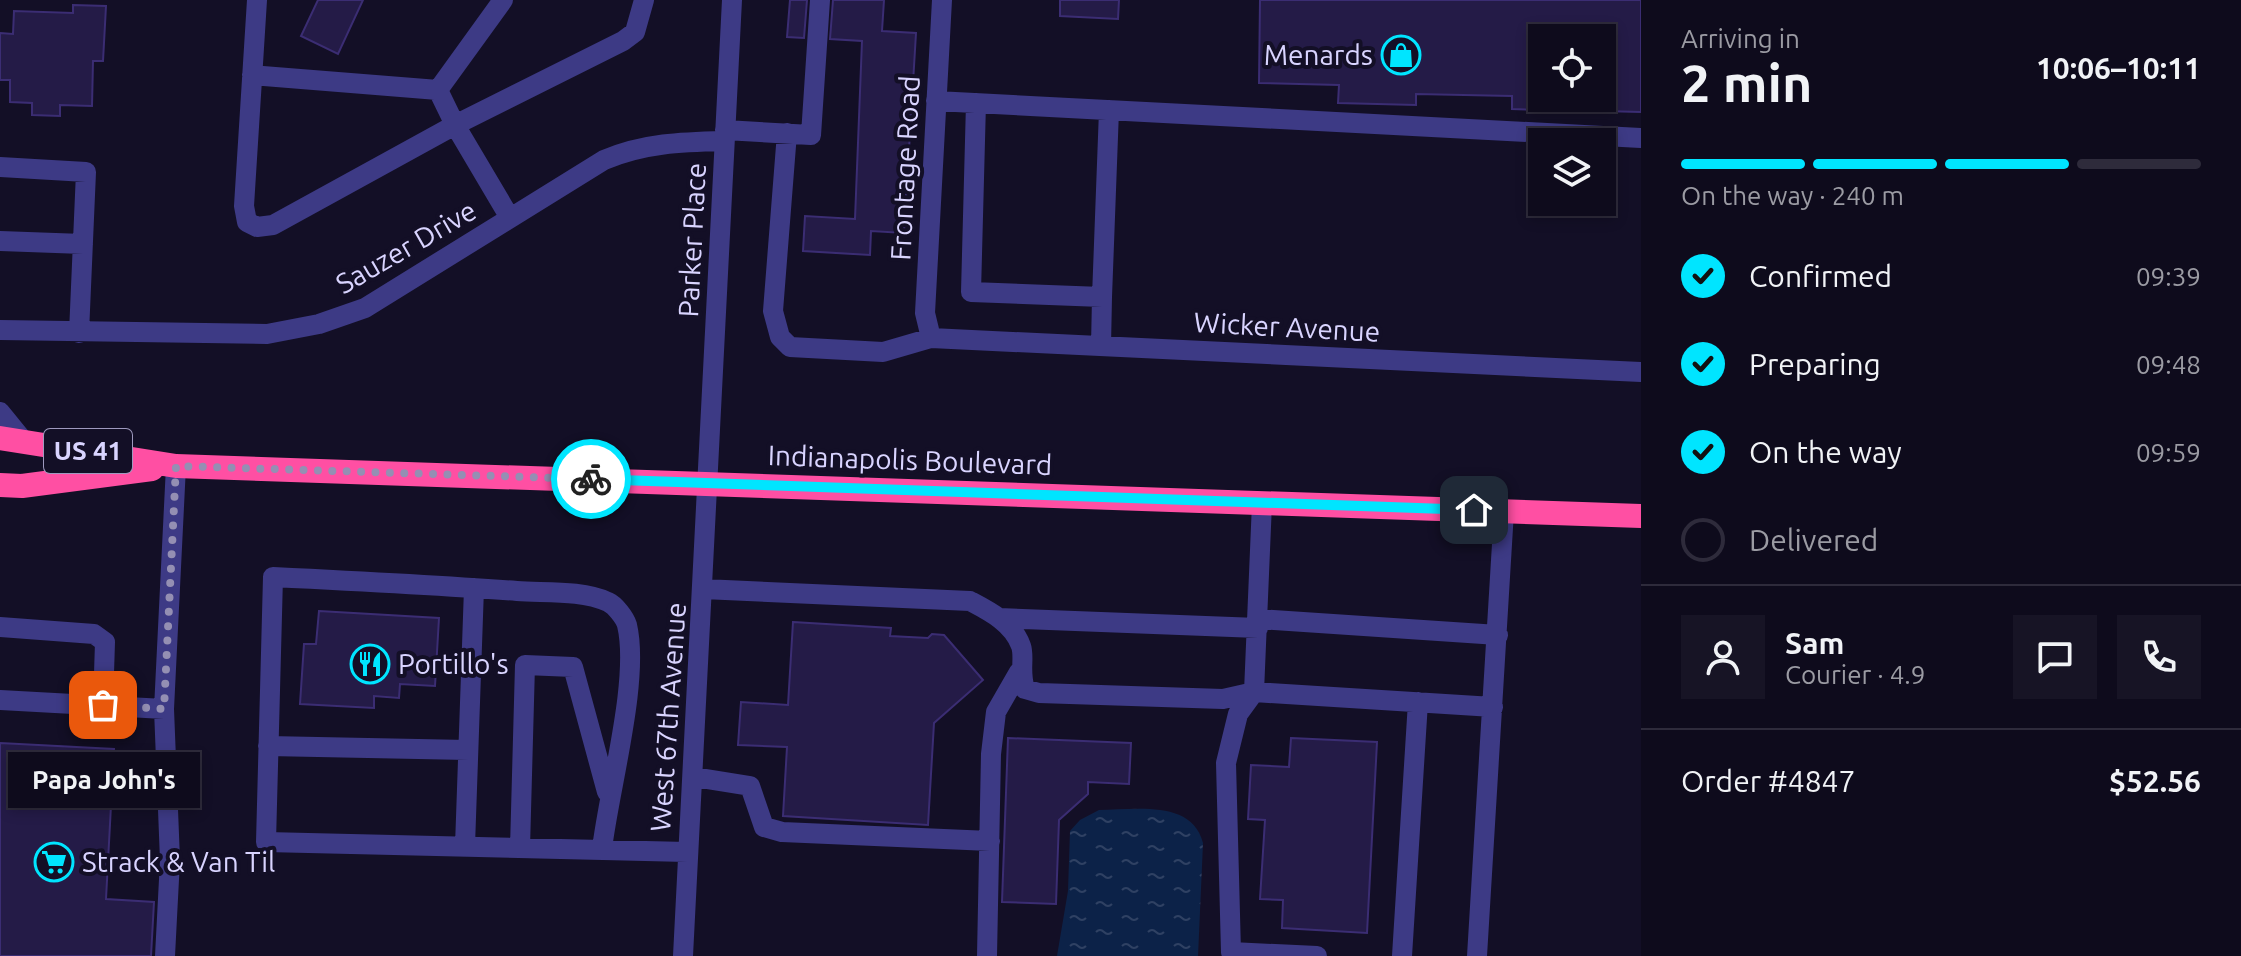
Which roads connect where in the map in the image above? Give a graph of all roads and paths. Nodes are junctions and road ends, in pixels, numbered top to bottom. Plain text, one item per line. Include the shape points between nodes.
1 (257, 0) edge
2 (503, 0) edge
3 (644, 0) edge
4 (732, 0) edge
5 (820, 0) edge
6 (942, 0) edge
7 (252, 75) junction
8 (438, 90) junction
9 (936, 101) junction
10 (976, 103) junction
11 (1109, 110) junction
12 (455, 125) junction
13 (787, 133) junction
14 (725, 136) junction
15 (1641, 138) edge
16 (0, 167) edge
17 (0, 176) edge
18 (510, 218) junction
19 (0, 241) edge
20 (83, 244) junction
21 (1102, 297) junction
22 (0, 330) edge
23 (79, 333) junction
24 (931, 338) junction
25 (1101, 346) junction
26 (1641, 372) edge
27 (0, 412) edge
28 (11, 438) edge
29 (176, 466) junction
30 (709, 482) junction
31 (0, 485) edge
32 (1262, 503) junction
33 (1504, 511) junction
34 (1641, 516) edge
35 (474, 588) junction
36 (703, 589) junction
37 (999, 618) junction
38 (1258, 624) junction
39 (0, 627) edge
40 (1498, 635) junction
41 (1019, 672) junction
42 (1254, 692) junction
43 (0, 700) edge
44 (1418, 702) junction
45 (103, 705) junction
46 (1493, 707) junction
47 (164, 709) junction
48 (268, 746) junction
49 (468, 750) junction
50 (694, 777) junction
51 (608, 796) junction
52 (990, 841) junction
53 (465, 846) junction
54 (520, 848) junction
55 (602, 849) junction
56 (687, 852) junction
57 (165, 956) edge
58 (683, 956) edge
59 (987, 956) edge
60 (1317, 956) edge
61 (1402, 956) edge
62 (1477, 956) edge

1 - 7 street
2 - 8 street
3 - 12 street via 635,32 623,41
4 - 14 street, Parker Place
5 - 13 street, Sauzer Drive via 811,135
6 - 9 street, Frontage Road
7 - 8 street
7 - 12 street via 244,206 247,222 257,227 273,225
8 - 12 street
9 - 10 street
9 - 24 street, Frontage Road via 925,313
10 - 11 street
10 - 21 street via 971,292
11 - 15 street
11 - 21 street
12 - 18 street
13 - 14 street, Sauzer Drive
13 - 24 street, Wicker Avenue via 773,311 780,337 790,347 810,351 883,352
14 - 18 street, Sauzer Drive via 630,149 576,175
14 - 30 street, Parker Place
16 - 17 street
16 - 20 street via 86,172
18 - 23 street, Sauzer Drive via 365,308 319,324 267,334
19 - 20 street
20 - 23 street
21 - 25 street
22 - 23 street, Sauzer Drive
24 - 25 street, Wicker Avenue
25 - 26 street, Wicker Avenue
27 - 28 street
28 - 29 highway, Indianapolis Boulevard / US 41
29 - 30 highway, Indianapolis Boulevard / US 41
29 - 31 highway, Indianapolis Boulevard / US 41
29 - 47 street
30 - 32 highway, Indianapolis Boulevard / US 41
30 - 36 street, West 67th Avenue
32 - 33 highway, Indianapolis Boulevard
32 - 38 street
33 - 34 highway, Indianapolis Boulevard
33 - 40 street
35 - 48 street via 273,577
35 - 49 street
35 - 51 street via 582,596 611,603 627,622 625,712
36 - 37 street via 970,601
36 - 50 street, West 67th Avenue
37 - 38 street
37 - 41 street via 1022,648
38 - 40 street
38 - 42 street
39 - 45 street via 94,634 105,642
40 - 46 street
41 - 42 street via 1025,689 1039,693 1223,699
41 - 52 street via 996,712
42 - 44 street
42 - 60 street via 1238,714 1226,763 1231,952
43 - 45 street
44 - 46 street
44 - 61 street
45 - 47 street
46 - 62 street
47 - 57 street via 170,860
48 - 49 street
48 - 53 street via 266,842
49 - 53 street
50 - 52 street via 750,786 764,827 782,832
50 - 56 street, West 67th Avenue
51 - 54 street via 573,667 525,665
51 - 55 street
52 - 59 street
53 - 54 street
54 - 55 street
55 - 56 street
56 - 58 street, West 67th Avenue

